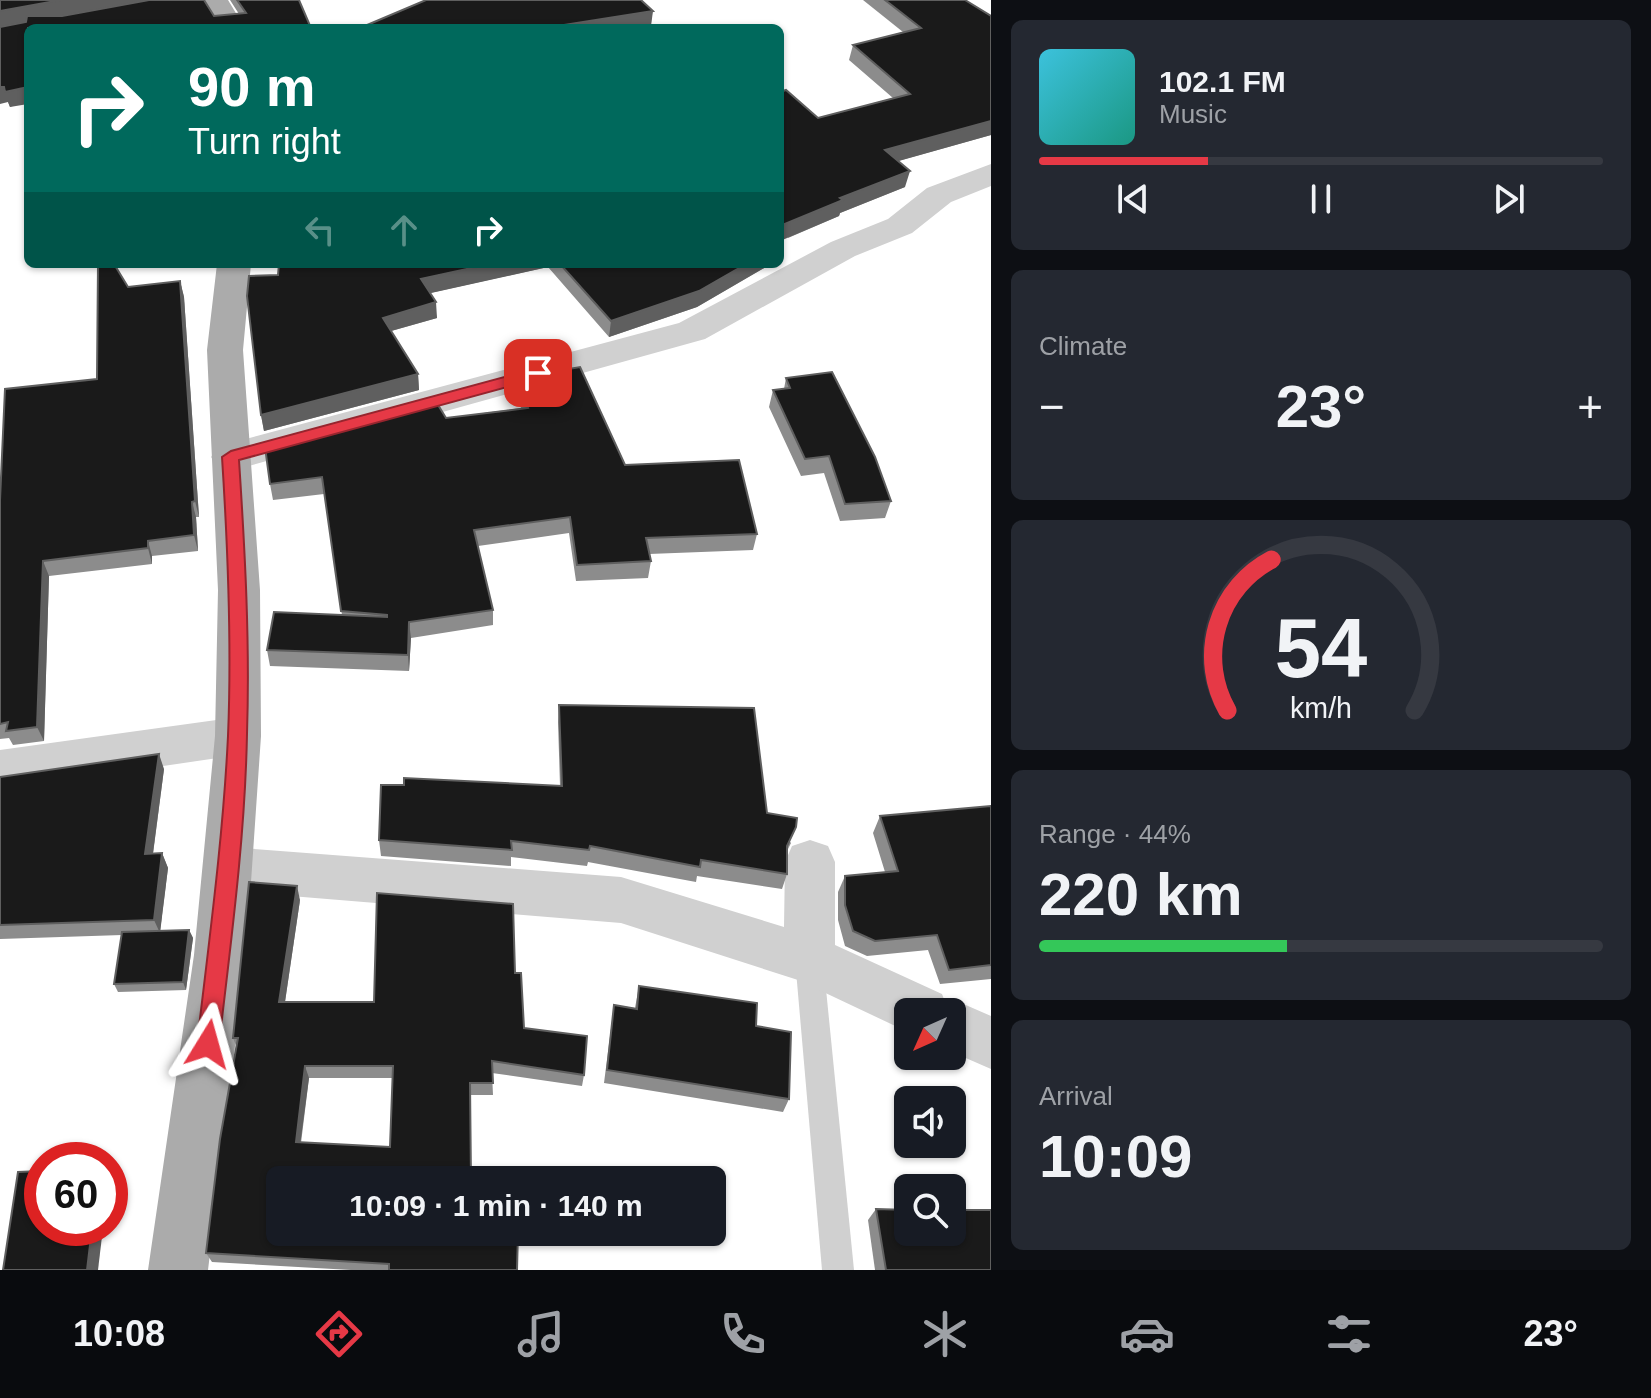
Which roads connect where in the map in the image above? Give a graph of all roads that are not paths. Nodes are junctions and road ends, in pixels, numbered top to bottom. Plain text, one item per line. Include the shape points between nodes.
1 (214, 0) edge
2 (229, 24) edge
3 (991, 174) edge
4 (234, 268) edge
5 (231, 457) junction
6 (238, 736) junction
7 (0, 770) edge
8 (810, 862) dead end
9 (229, 869) junction
10 (809, 959) junction
11 (894, 999) edge
12 (966, 1031) edge
13 (991, 1043) edge
14 (178, 1270) edge
15 (838, 1270) edge

1 - 2 main road
3 - 5 street via 939,195 900,226 843,249 692,331
4 - 5 main road via 225,350
5 - 6 main road via 239,590
6 - 7 street
6 - 9 main road
8 - 10 street
9 - 10 street via 621,900
9 - 14 main road
10 - 11 street
10 - 15 lane
12 - 13 street

